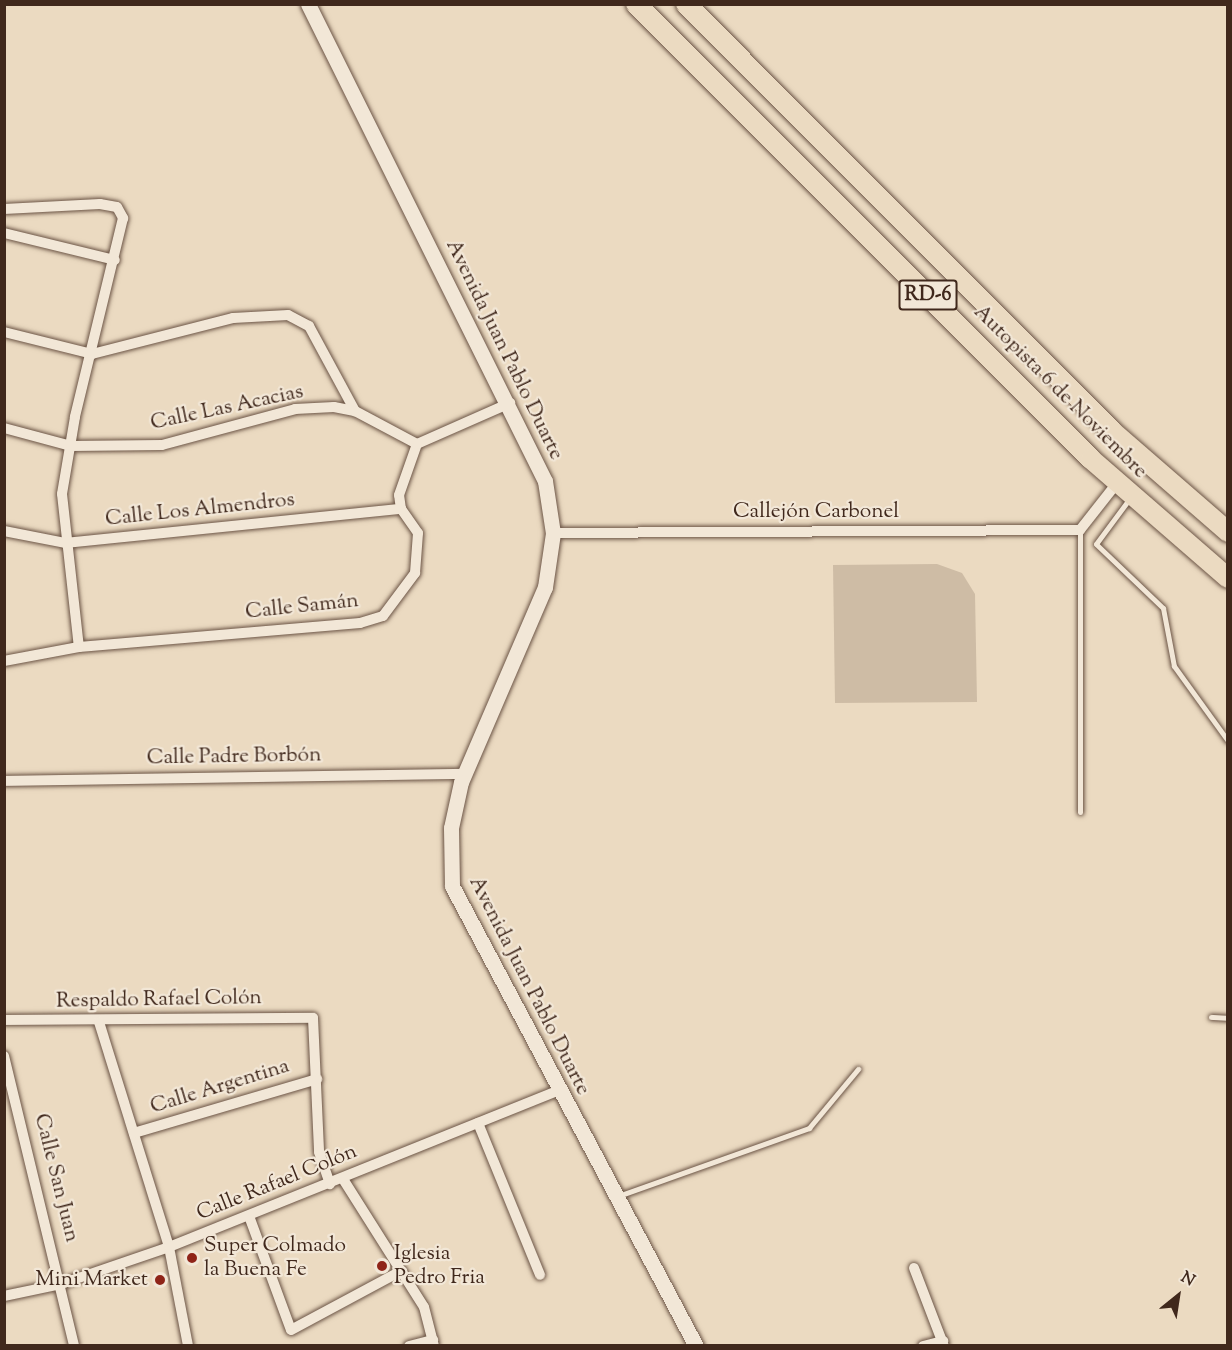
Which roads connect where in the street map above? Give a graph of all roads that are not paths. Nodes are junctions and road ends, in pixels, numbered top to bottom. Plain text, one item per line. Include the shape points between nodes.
1 (308, 4) edge
2 (636, 4) edge
3 (686, 4) edge
4 (4, 209) edge
5 (4, 233) edge
6 (115, 260) junction
7 (4, 333) edge
8 (92, 354) junction
9 (510, 403) junction
10 (355, 411) junction
11 (4, 428) edge
12 (417, 444) junction
13 (71, 446) junction
14 (1124, 489) junction
15 (401, 509) junction
16 (1080, 530) junction
17 (4, 531) edge
18 (1227, 532) edge
19 (553, 533) junction
20 (65, 543) junction
21 (1227, 578) edge
22 (79, 647) junction
23 (4, 661) edge
24 (1227, 741) edge
25 (464, 774) junction
26 (4, 782) edge
27 (1080, 812) dead end
28 (1211, 1017) dead end
29 (1227, 1018) edge
30 (4, 1020) edge
31 (99, 1022) junction
32 (4, 1056) edge
33 (858, 1069) dead end
34 (317, 1079) junction
35 (558, 1091) junction
36 (478, 1123) junction
37 (134, 1133) junction
38 (343, 1179) junction
39 (330, 1184) junction
40 (617, 1196) junction
41 (249, 1216) junction
42 (169, 1247) junction
43 (914, 1268) dead end
44 (401, 1271) junction
45 (540, 1275) dead end
46 (61, 1284) junction
47 (4, 1296) edge
48 (434, 1343) edge
49 (944, 1343) edge
50 (74, 1346) edge
51 (188, 1346) edge
52 (409, 1346) edge
53 (696, 1346) edge
54 (923, 1346) edge

1 - 9 main road, Avenida Juan Pablo Duarte
2 - 14 highway, Autopista 6 de Noviembre / RD-6
3 - 18 highway, Autopista 6 de Noviembre / RD-6 via 1112,431
4 - 6 street via 117,207 123,218
5 - 6 street
6 - 8 street
7 - 8 street
8 - 10 street via 232,318 288,315 309,326
8 - 13 street
9 - 12 street
9 - 19 main road, Avenida Juan Pablo Duarte via 545,481
10 - 12 street, Calle Las Acacias
10 - 13 street, Calle Las Acacias via 295,409 162,445
11 - 13 street, Calle Las Acacias
12 - 15 street via 405,468
13 - 20 street via 62,494
14 - 16 street
14 - 21 highway, Autopista 6 de Noviembre / RD-6
14 - 24 lane via 1096,544 1163,608 1174,666
15 - 20 street, Calle Los Almendros
15 - 22 street, Calle Samán via 418,533 419,552 406,591 383,616 360,622
16 - 19 street, Callejón Carbonel
16 - 27 lane
17 - 20 street, Calle Los Almendros
19 - 25 main road, Avenida Juan Pablo Duarte via 544,587
20 - 22 street
22 - 23 street, Calle Samán
25 - 26 street, Calle Padre Borbón
25 - 35 main road, Avenida Juan Pablo Duarte via 451,828 452,886
28 - 29 lane
30 - 31 street, Respaldo Rafael Colón
31 - 34 street, Respaldo Rafael Colón via 313,1018
31 - 37 street
32 - 46 street, Calle San Juan
33 - 40 lane via 808,1128
34 - 37 street, Calle Argentina
34 - 39 street via 320,1152
35 - 36 street, Calle Rafael Colón
35 - 40 main road, Avenida Juan Pablo Duarte
36 - 38 street, Calle Rafael Colón
36 - 45 street
37 - 42 street
38 - 39 street, Calle Rafael Colón
38 - 44 street
39 - 41 street, Calle Rafael Colón
40 - 53 main road, Avenida Juan Pablo Duarte
41 - 42 street, Calle Rafael Colón
41 - 44 street via 291,1330
42 - 46 street, Calle Rafael Colón
42 - 51 street
43 - 49 street
44 - 48 street via 424,1306
46 - 47 street, Calle Rafael Colón
46 - 50 street, Calle San Juan
48 - 52 street
49 - 54 street

